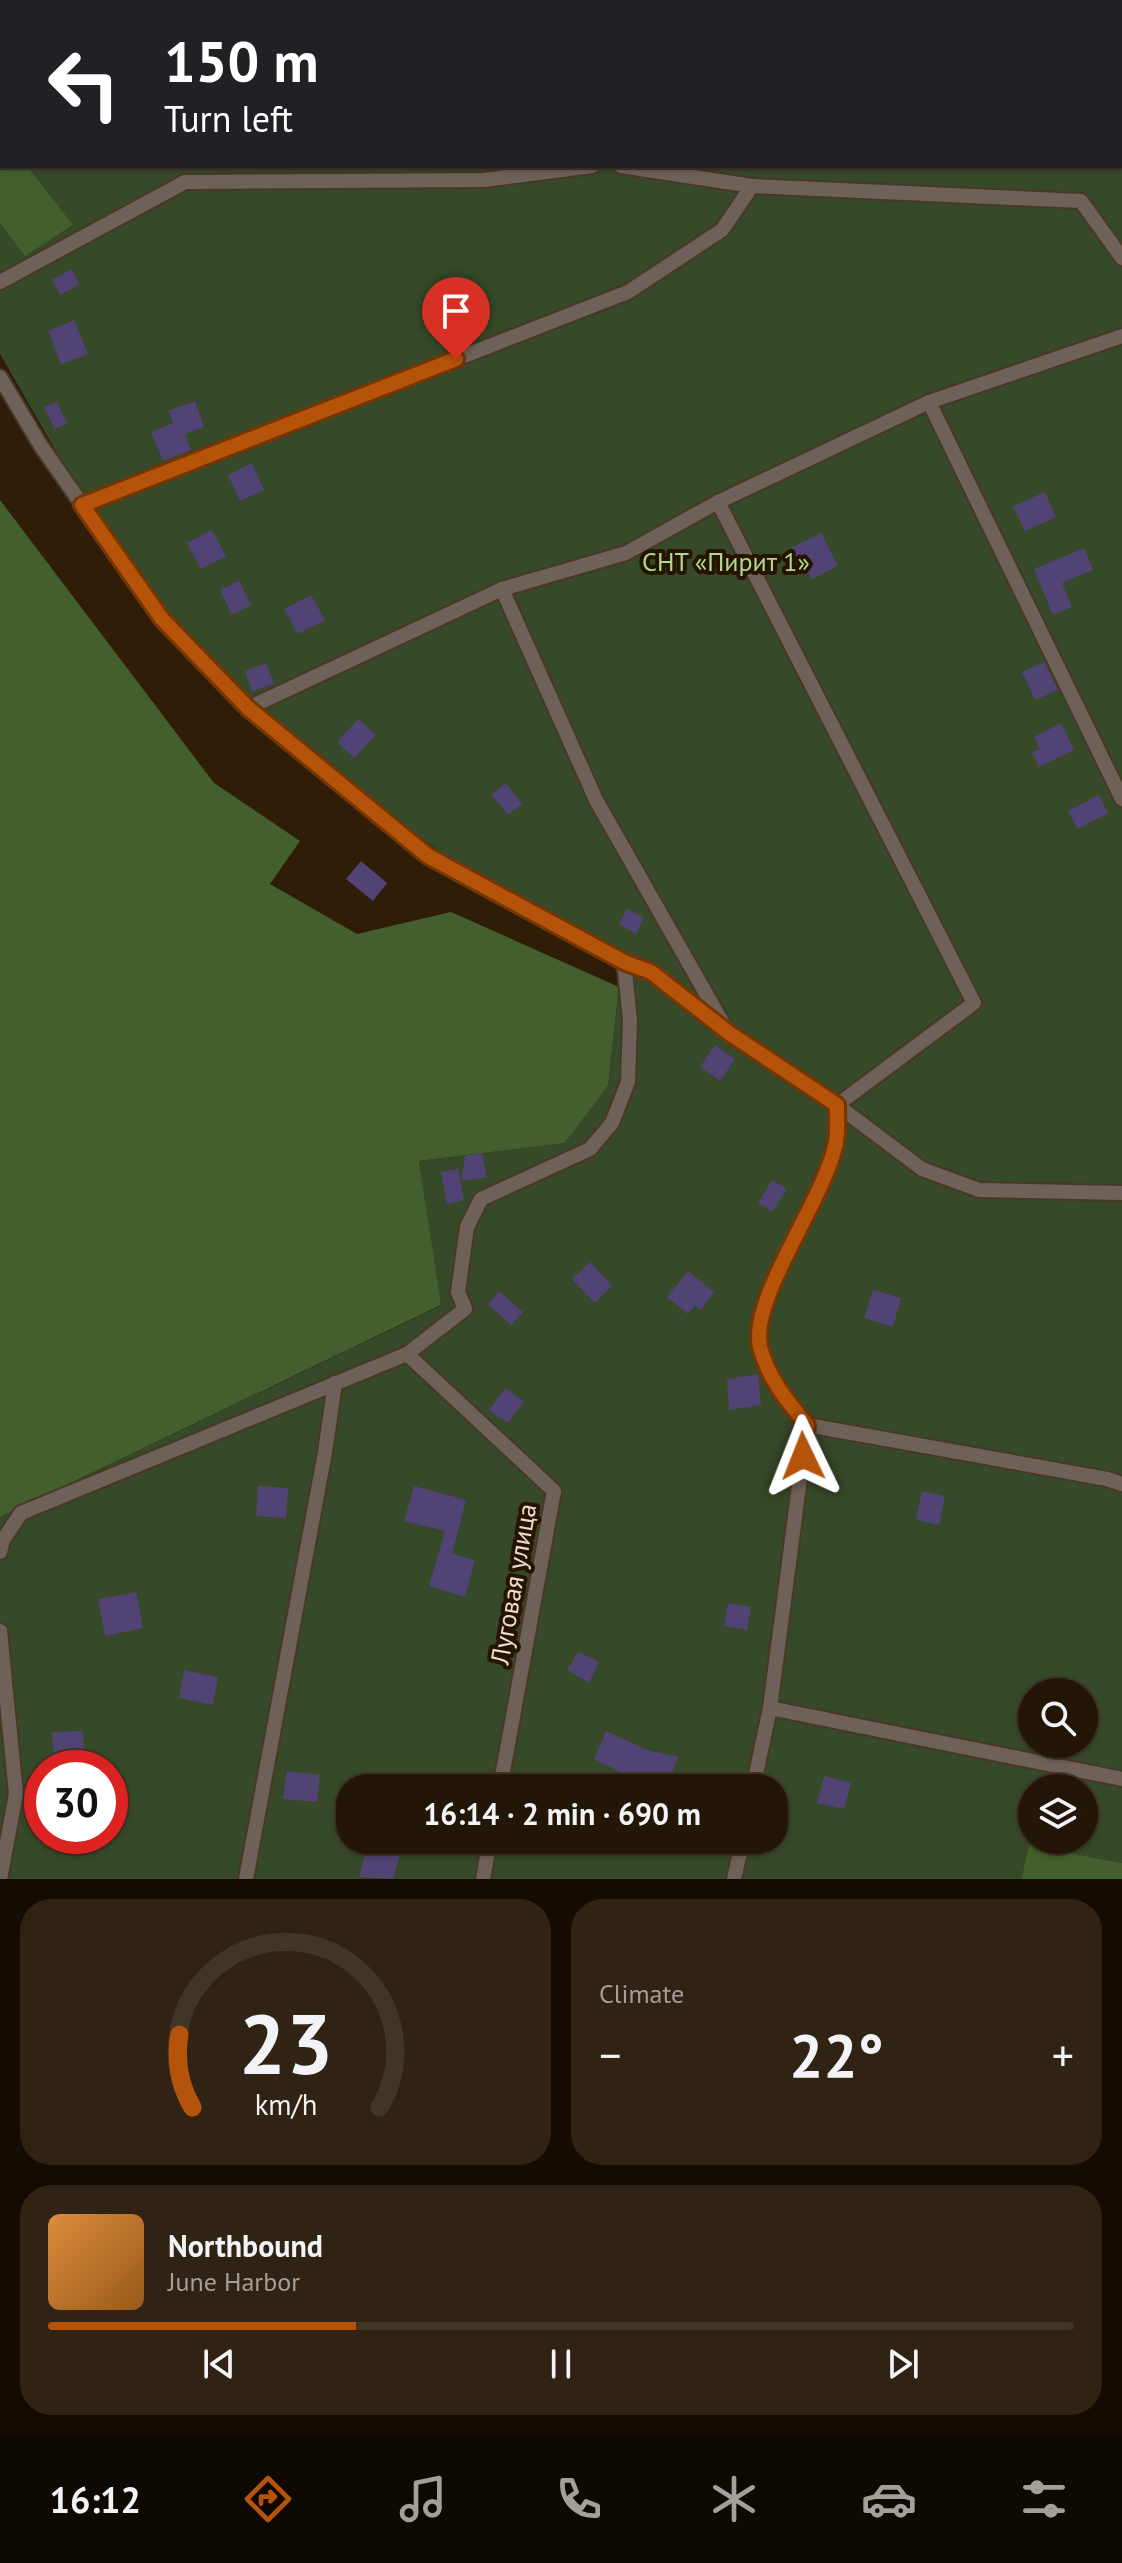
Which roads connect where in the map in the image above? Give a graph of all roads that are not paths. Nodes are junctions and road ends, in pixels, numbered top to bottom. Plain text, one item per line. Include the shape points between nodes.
1 (577, 168) edge
2 (634, 168) edge
3 (752, 186) junction
4 (1122, 258) edge
5 (0, 282) edge
6 (1122, 336) edge
7 (0, 377) edge
8 (929, 402) junction
9 (718, 502) junction
10 (82, 505) junction
11 (502, 589) junction
12 (248, 708) junction
13 (1122, 799) edge
14 (624, 962) junction
15 (729, 1033) junction
16 (837, 1105) junction
17 (1122, 1193) edge
18 (407, 1354) junction
19 (335, 1383) junction
20 (807, 1425) junction
21 (1122, 1484) edge
22 (0, 1552) edge
23 (0, 1631) edge
24 (770, 1708) junction
25 (503, 1774) edge
26 (756, 1774) edge
27 (1122, 1779) edge
28 (16, 1794) junction
29 (0, 1807) edge
30 (487, 1854) edge
31 (740, 1854) edge
32 (0, 1879) edge
33 (246, 1879) edge
34 (483, 1879) edge
35 (734, 1879) edge

1 - 5 street via 484,180 185,182
2 - 3 street
3 - 4 street via 1081,201
3 - 10 street via 722,230 628,292
6 - 8 street
7 - 10 street
8 - 9 street
8 - 13 street
9 - 11 street via 626,553
9 - 16 street via 974,1003
10 - 12 street via 162,619
11 - 12 street
11 - 15 street via 596,800
12 - 14 street via 428,856
14 - 15 street via 651,972
14 - 18 street via 630,1020 628,1082 612,1123 590,1149 481,1199 467,1227 458,1292 465,1309
15 - 16 street
16 - 17 street via 922,1169 979,1190
16 - 20 street via 836,1141 819,1190 763,1306 760,1344 776,1387
18 - 19 street
18 - 25 street, Луговая улица via 554,1491
19 - 22 street via 21,1513
19 - 33 street
20 - 21 street
20 - 24 street
23 - 28 street
24 - 26 street
24 - 27 street
28 - 29 street
28 - 32 street
30 - 34 street
31 - 35 street

